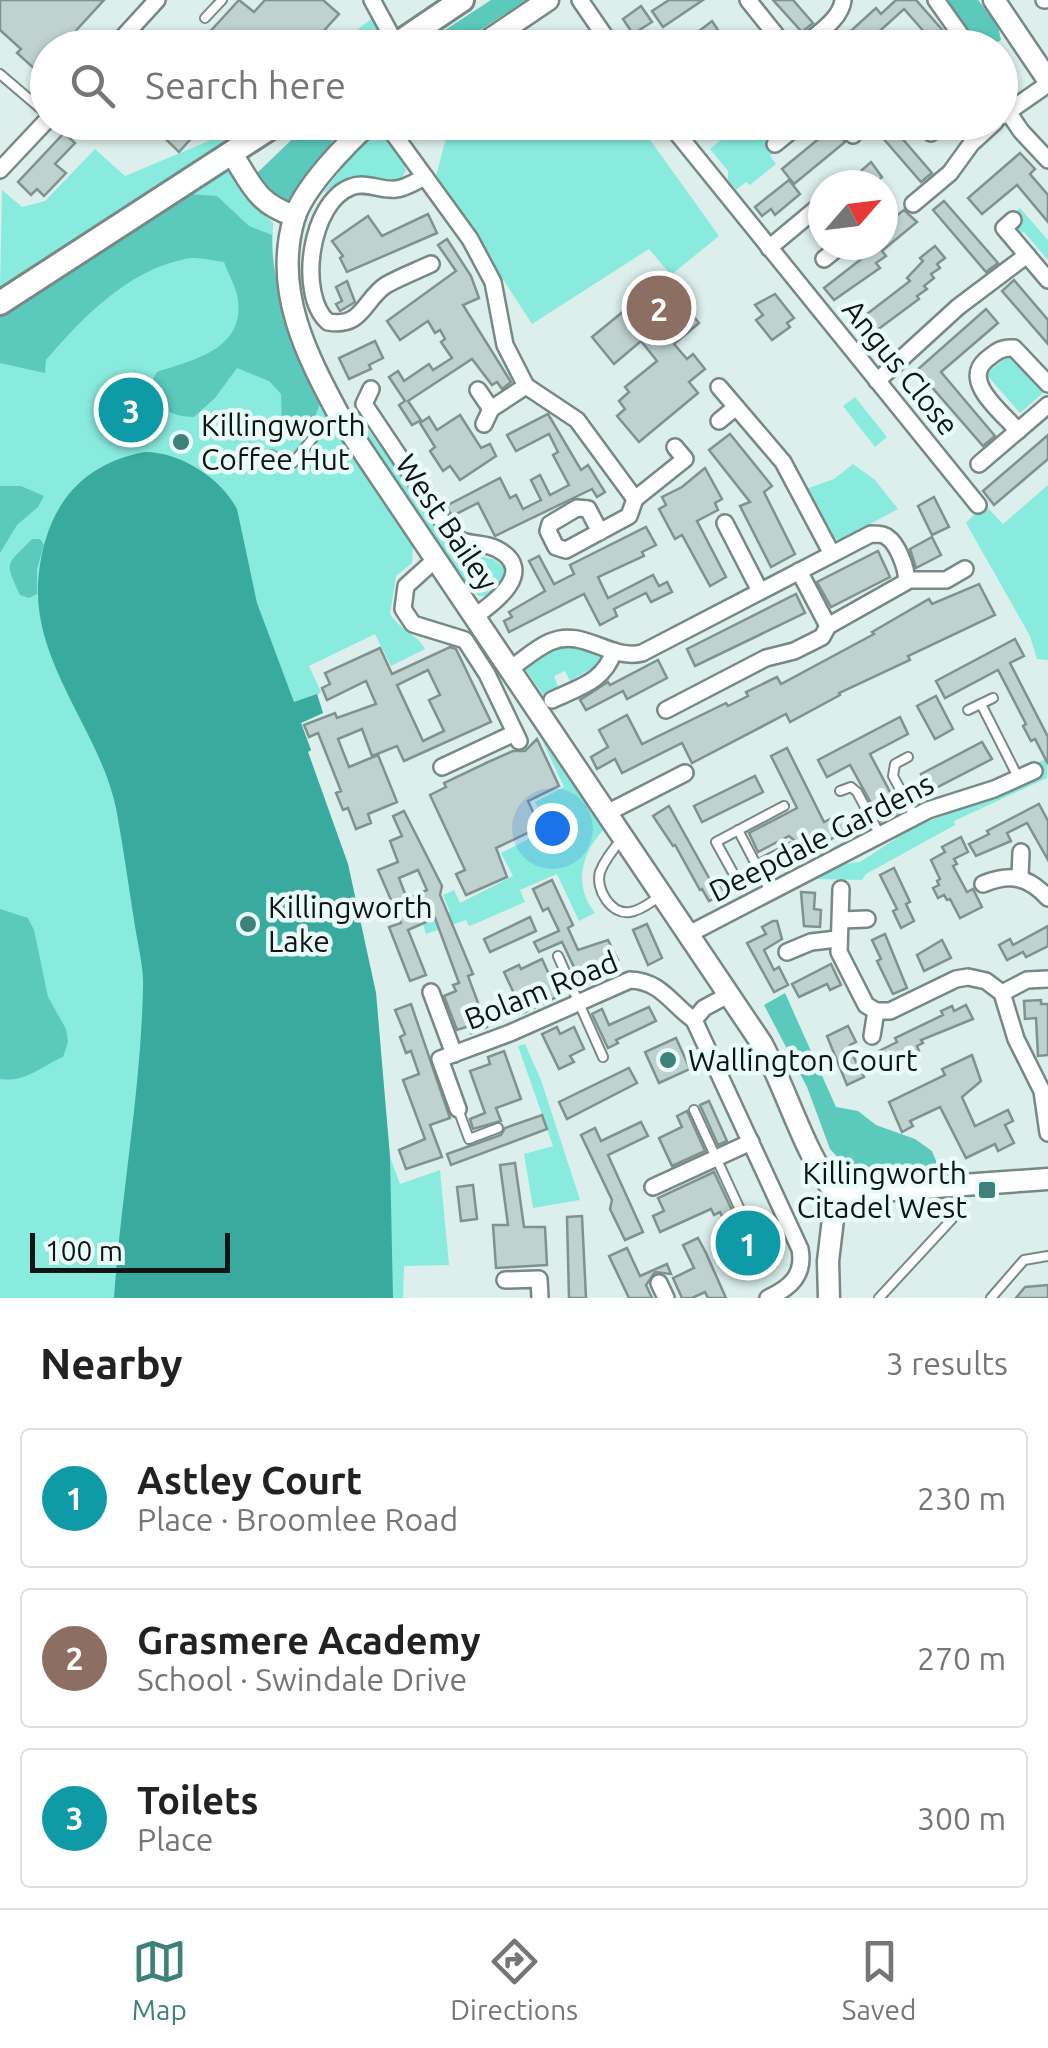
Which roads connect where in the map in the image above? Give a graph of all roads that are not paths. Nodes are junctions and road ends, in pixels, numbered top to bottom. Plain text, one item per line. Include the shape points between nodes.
1 (157, 0) edge
2 (222, 0) edge
3 (372, 0) edge
4 (462, 0) edge
5 (548, 0) edge
6 (580, 0) edge
7 (748, 0) edge
8 (843, 0) edge
9 (936, 0) edge
10 (994, 0) edge
11 (205, 18) dead end
12 (130, 30) edge
13 (386, 30) edge
14 (417, 30) edge
15 (504, 30) edge
16 (601, 30) edge
17 (772, 30) edge
18 (821, 30) edge
19 (957, 30) edge
20 (1014, 30) edge
21 (1018, 36) edge
22 (0, 74) edge
23 (1048, 82) edge
24 (30, 101) edge
25 (1018, 101) edge
26 (1018, 127) edge
27 (30, 137) edge
28 (253, 140) edge
29 (354, 140) edge
30 (399, 140) edge
31 (682, 140) edge
32 (975, 140) edge
33 (232, 154) junction
34 (1048, 160) edge
35 (0, 170) edge
36 (425, 177) junction
37 (912, 204) dead end
38 (294, 216) junction
39 (808, 216) edge
40 (1014, 220) dead end
41 (769, 248) junction
42 (1027, 255) junction
43 (421, 264) dead end
44 (1048, 280) edge
45 (0, 304) edge
46 (877, 381) junction
47 (1048, 384) edge
48 (526, 386) junction
49 (719, 387) dead end
50 (371, 389) dead end
51 (478, 390) dead end
52 (1048, 406) edge
53 (736, 407) junction
54 (340, 417) junction
55 (719, 421) dead end
56 (1018, 431) junction
57 (676, 447) dead end
58 (271, 456) dead end
59 (979, 464) dead end
60 (636, 499) junction
61 (978, 505) dead end
62 (732, 527) dead end
63 (600, 532) dead end
64 (832, 554) junction
65 (436, 559) junction
66 (965, 569) dead end
67 (799, 571) junction
68 (907, 580) junction
69 (760, 591) junction
70 (474, 616) junction
71 (828, 626) junction
72 (614, 651) junction
73 (510, 669) junction
74 (559, 677) dead end
75 (568, 692) junction
76 (993, 698) dead end
77 (552, 700) dead end
78 (981, 704) junction
79 (666, 710) dead end
80 (968, 710) dead end
81 (908, 757) dead end
82 (442, 767) dead end
83 (1027, 775) joint
84 (840, 791) dead end
85 (681, 794) dead end
86 (784, 806) dead end
87 (607, 813) junction
88 (915, 817) junction
89 (738, 830) junction
90 (880, 835) junction
91 (624, 837) junction
92 (792, 847) dead end
93 (1021, 852) dead end
94 (757, 866) junction
95 (732, 872) dead end
96 (1020, 877) junction
97 (983, 884) dead end
98 (841, 889) dead end
99 (770, 891) junction
100 (663, 895) junction
101 (1048, 898) edge
102 (866, 919) dead end
103 (842, 920) junction
104 (689, 934) junction
105 (838, 939) junction
106 (787, 952) dead end
107 (558, 956) dead end
108 (1048, 979) edge
109 (431, 992) dead end
110 (1002, 993) junction
111 (730, 994) junction
112 (578, 1003) junction
113 (876, 1011) junction
114 (694, 1020) junction
115 (872, 1036) dead end
116 (454, 1054) junction
117 (603, 1057) dead end
118 (458, 1109) joint
119 (694, 1110) dead end
120 (498, 1128) dead end
121 (1048, 1132) edge
122 (751, 1142) junction
123 (716, 1158) junction
124 (1048, 1179) edge
125 (955, 1186) junction
126 (653, 1187) dead end
127 (836, 1194) junction
128 (742, 1214) dead end
129 (1048, 1256) edge
130 (505, 1280) dead end
131 (540, 1298) edge
132 (770, 1298) edge
133 (830, 1298) edge
134 (879, 1298) edge
135 (991, 1298) edge

1 - 12 street
2 - 11 lane
3 - 13 street
4 - 14 main road
5 - 15 street
6 - 16 street
7 - 17 street
8 - 18 street
9 - 19 street
10 - 20 street
21 - 23 street
22 - 24 lane
23 - 25 street
26 - 34 street
27 - 35 street
28 - 33 main road
29 - 38 street
30 - 36 street
31 - 41 street, Angus Close
32 - 37 street
33 - 38 street via 259,198
33 - 45 main road
36 - 43 street via 397,189 361,184 330,203 313,248 314,305 328,322 340,324
36 - 48 street via 493,282 506,345
38 - 54 street, West Bailey via 291,307 308,358
39 - 41 street
40 - 42 street via 1004,228
41 - 46 street, Angus Close
42 - 44 street
42 - 46 street
46 - 61 street, Angus Close
47 - 56 street via 1014,348 998,350 980,366 980,386
48 - 51 street via 487,416
48 - 60 street via 577,420
49 - 53 street
50 - 70 street via 364,404 451,534 494,548 510,562 510,588
52 - 56 street
53 - 55 street
53 - 64 street via 783,462
54 - 58 lane via 320,428 293,463
54 - 65 street, West Bailey
56 - 59 street
57 - 60 street via 685,459
60 - 63 street via 629,516
62 - 69 street
64 - 67 street
64 - 68 street via 882,534
65 - 70 street, West Bailey
65 - 82 street via 406,586 403,609 413,624 465,640 517,737
66 - 68 street via 946,580
67 - 69 street
67 - 71 street
68 - 71 street
69 - 72 street via 642,653
70 - 73 street, West Bailey
71 - 79 street via 822,638 681,694
72 - 73 street via 585,639 558,639
72 - 75 street via 601,676
73 - 87 street, West Bailey
74 - 75 street
75 - 77 street
76 - 78 lane
78 - 80 lane
78 - 83 lane
81 - 88 lane via 895,764 893,776
83 - 88 street, Deepdale Gardens
84 - 90 lane via 851,786 857,792
85 - 87 street via 679,776
86 - 89 lane
87 - 91 street, West Bailey
88 - 90 street, Deepdale Gardens
89 - 94 lane
89 - 95 lane via 716,842
90 - 99 street, Deepdale Gardens
91 - 100 street, West Bailey
91 - 100 lane via 600,872 603,895 630,912
92 - 94 lane
93 - 96 street
94 - 99 lane
96 - 97 street
96 - 101 street
98 - 103 street
99 - 104 street, Deepdale Gardens
100 - 104 street, West Bailey
102 - 103 street
103 - 105 street
104 - 111 street, West Bailey
105 - 106 street
105 - 113 street via 861,998
107 - 112 lane
108 - 110 street via 1027,980
109 - 116 street, Bolam Road
110 - 113 street via 968,978
110 - 121 street via 1042,1091
111 - 114 street
111 - 127 street, West Bailey
112 - 114 street, Bolam Road via 630,980 645,981
112 - 116 street, Bolam Road
112 - 117 lane
113 - 115 street
114 - 122 street
116 - 118 street, Bolam Road via 440,1059
118 - 120 lane via 469,1139
119 - 123 lane
122 - 123 street
122 - 132 street via 802,1259 790,1285
123 - 126 street
123 - 128 lane
124 - 125 street
125 - 127 street
125 - 134 lane via 952,1220
127 - 133 street
129 - 135 lane via 1024,1260
130 - 131 street via 539,1279

